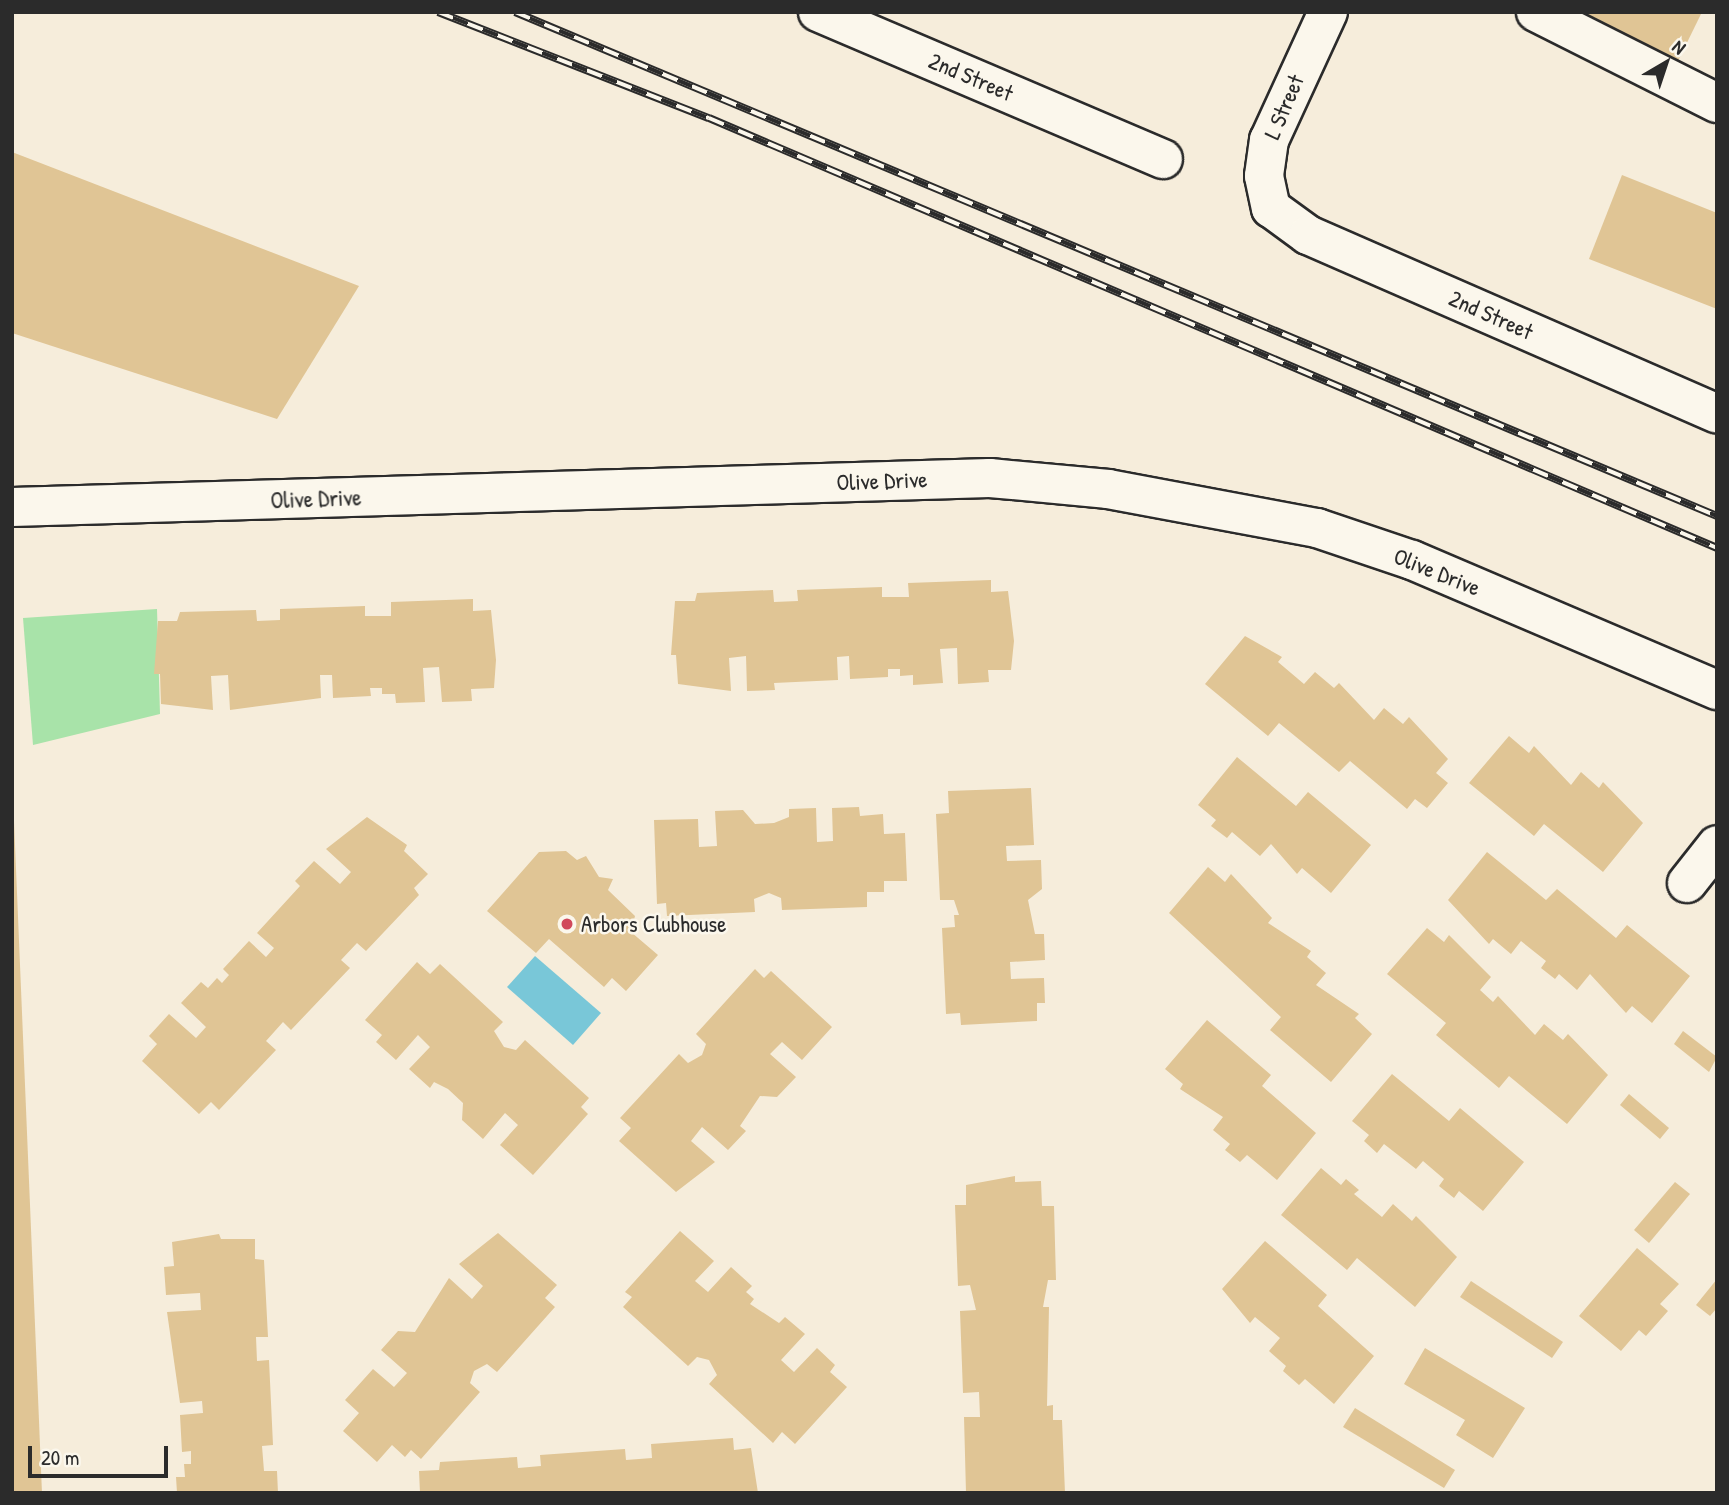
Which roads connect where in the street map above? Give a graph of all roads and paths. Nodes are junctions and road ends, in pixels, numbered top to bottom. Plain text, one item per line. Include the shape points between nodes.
1 (818, 12) edge
2 (1328, 12) edge
3 (1535, 12) edge
4 (1717, 103) edge
5 (1163, 159) dead end
6 (1271, 208) joint
7 (1717, 414) edge
8 (12, 507) edge
9 (1717, 690) edge
10 (1717, 845) edge
11 (1687, 883) dead end

1 - 5 street, 2nd Street
2 - 6 street, L Street via 1269,140 1264,176
3 - 4 street
6 - 7 street, 2nd Street via 1308,235
8 - 9 street, Olive Drive via 990,478 1108,489 1317,528 1412,560
10 - 11 street

